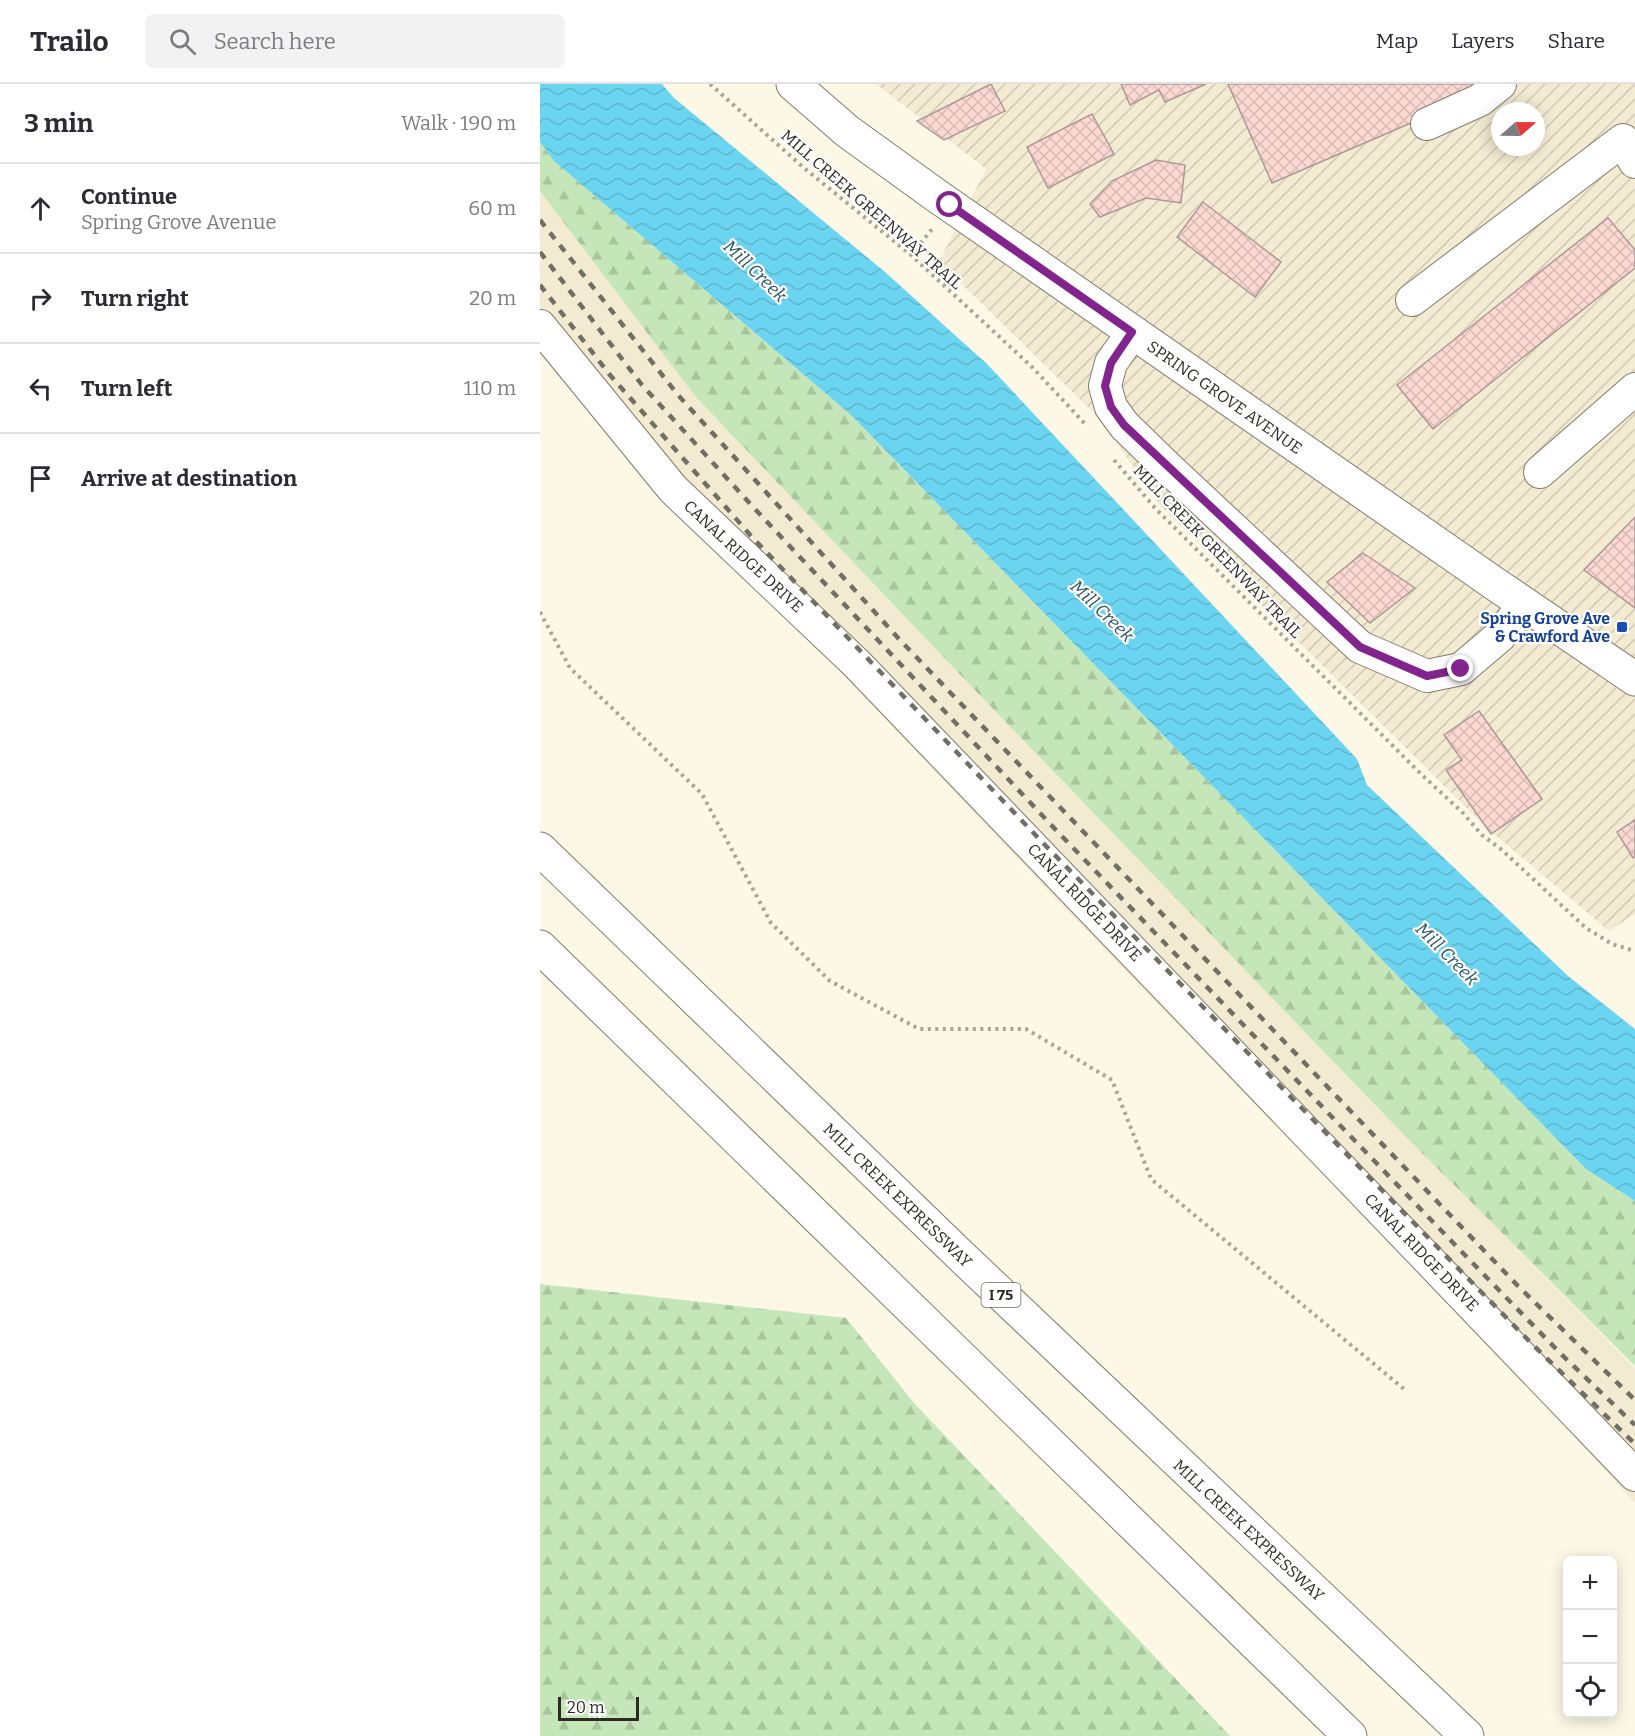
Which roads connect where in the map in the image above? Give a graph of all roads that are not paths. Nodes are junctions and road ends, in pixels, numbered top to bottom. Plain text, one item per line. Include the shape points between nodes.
1 (794, 84) edge
2 (1500, 84) edge
3 (1427, 124) dead end
4 (1635, 162) edge
5 (1412, 300) dead end
6 (540, 326) edge
7 (1132, 332) junction
8 (1635, 389) edge
9 (1540, 472) dead end
10 (1524, 604) junction
11 (1635, 679) edge
12 (540, 849) edge
13 (540, 947) edge
14 (1635, 1475) edge
15 (1350, 1736) edge
16 (1467, 1736) edge

1 - 7 main road, SPRING GROVE AVENUE via 847,131
2 - 3 lane via 1480,100
4 - 5 lane via 1623,140
6 - 14 lane, CANAL RIDGE DRIVE via 673,489 857,664
7 - 10 main road, SPRING GROVE AVENUE
7 - 10 lane via 1111,363 1105,386 1111,407 1124,425 1360,647 1427,676 1461,669 1500,636
8 - 9 lane
10 - 11 main road, SPRING GROVE AVENUE
12 - 16 main road, MILL CREEK EXPRESSWAY / I 75 via 969,1264
13 - 15 main road

